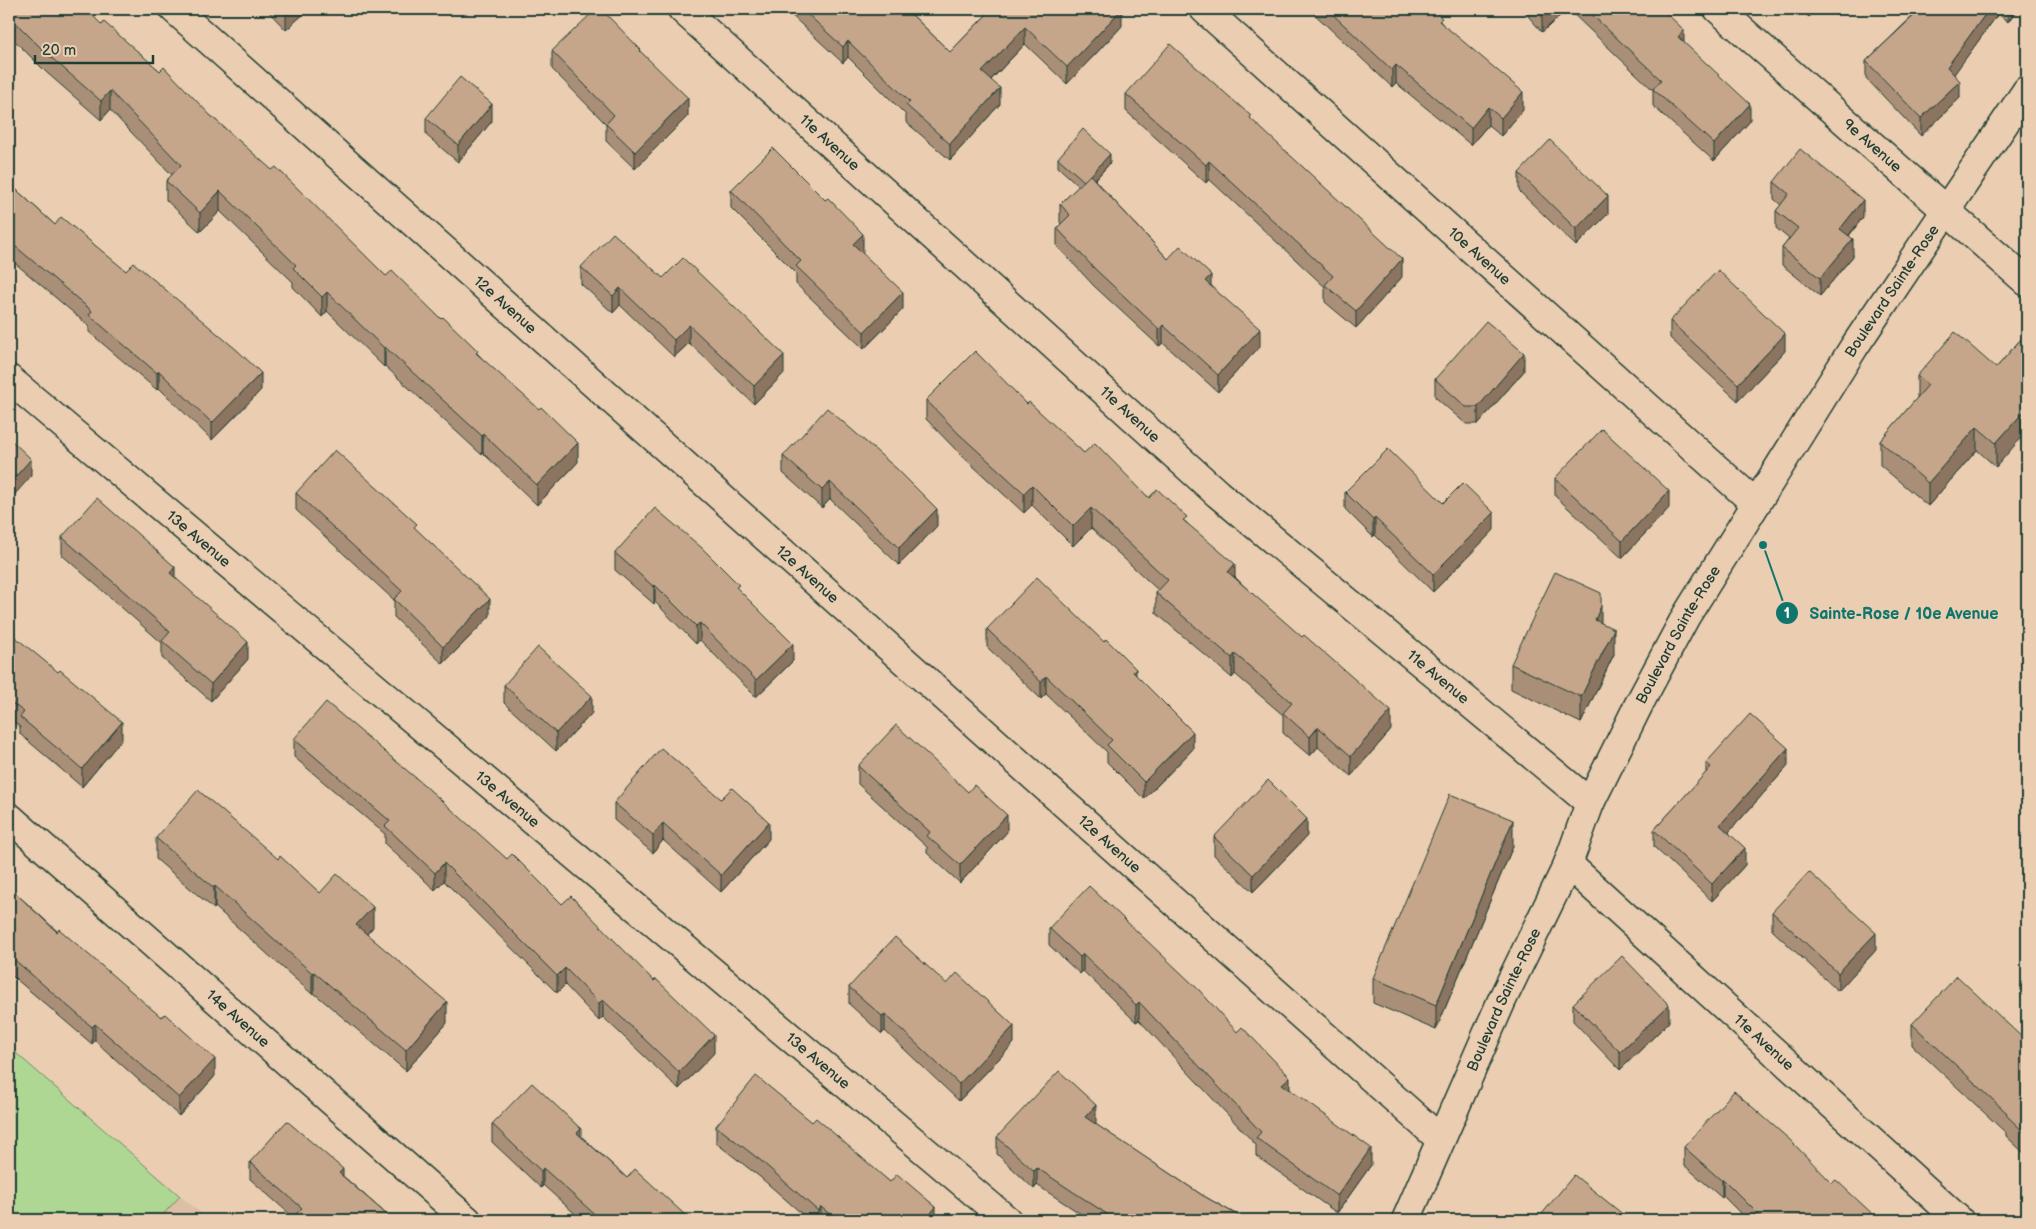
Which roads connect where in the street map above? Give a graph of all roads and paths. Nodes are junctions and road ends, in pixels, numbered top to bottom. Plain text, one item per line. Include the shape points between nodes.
1 (174, 9) edge
2 (682, 9) edge
3 (1204, 9) edge
4 (1718, 9) edge
5 (2027, 90) edge
6 (1947, 211) junction
7 (2027, 282) edge
8 (9, 379) edge
9 (1755, 502) junction
10 (1590, 802) junction
11 (9, 818) edge
12 (1568, 864) junction
13 (1440, 1139) junction
14 (467, 1220) edge
15 (1007, 1220) edge
16 (1406, 1220) edge
17 (1959, 1220) edge

1 - 13 street, 12e Avenue
2 - 10 street, 11e Avenue via 1218,494
3 - 9 street, 10e Avenue
4 - 6 street, 9e Avenue
5 - 6 street, Boulevard Sainte-Rose
6 - 7 street, 9e Avenue
6 - 9 street, Boulevard Sainte-Rose via 1854,347
8 - 15 street, 13e Avenue
9 - 10 street, Boulevard Sainte-Rose via 1681,625
10 - 12 street, Boulevard Sainte-Rose
11 - 14 street, 14e Avenue
12 - 13 street, Boulevard Sainte-Rose
12 - 17 street, 11e Avenue
13 - 16 street, Boulevard Sainte-Rose

